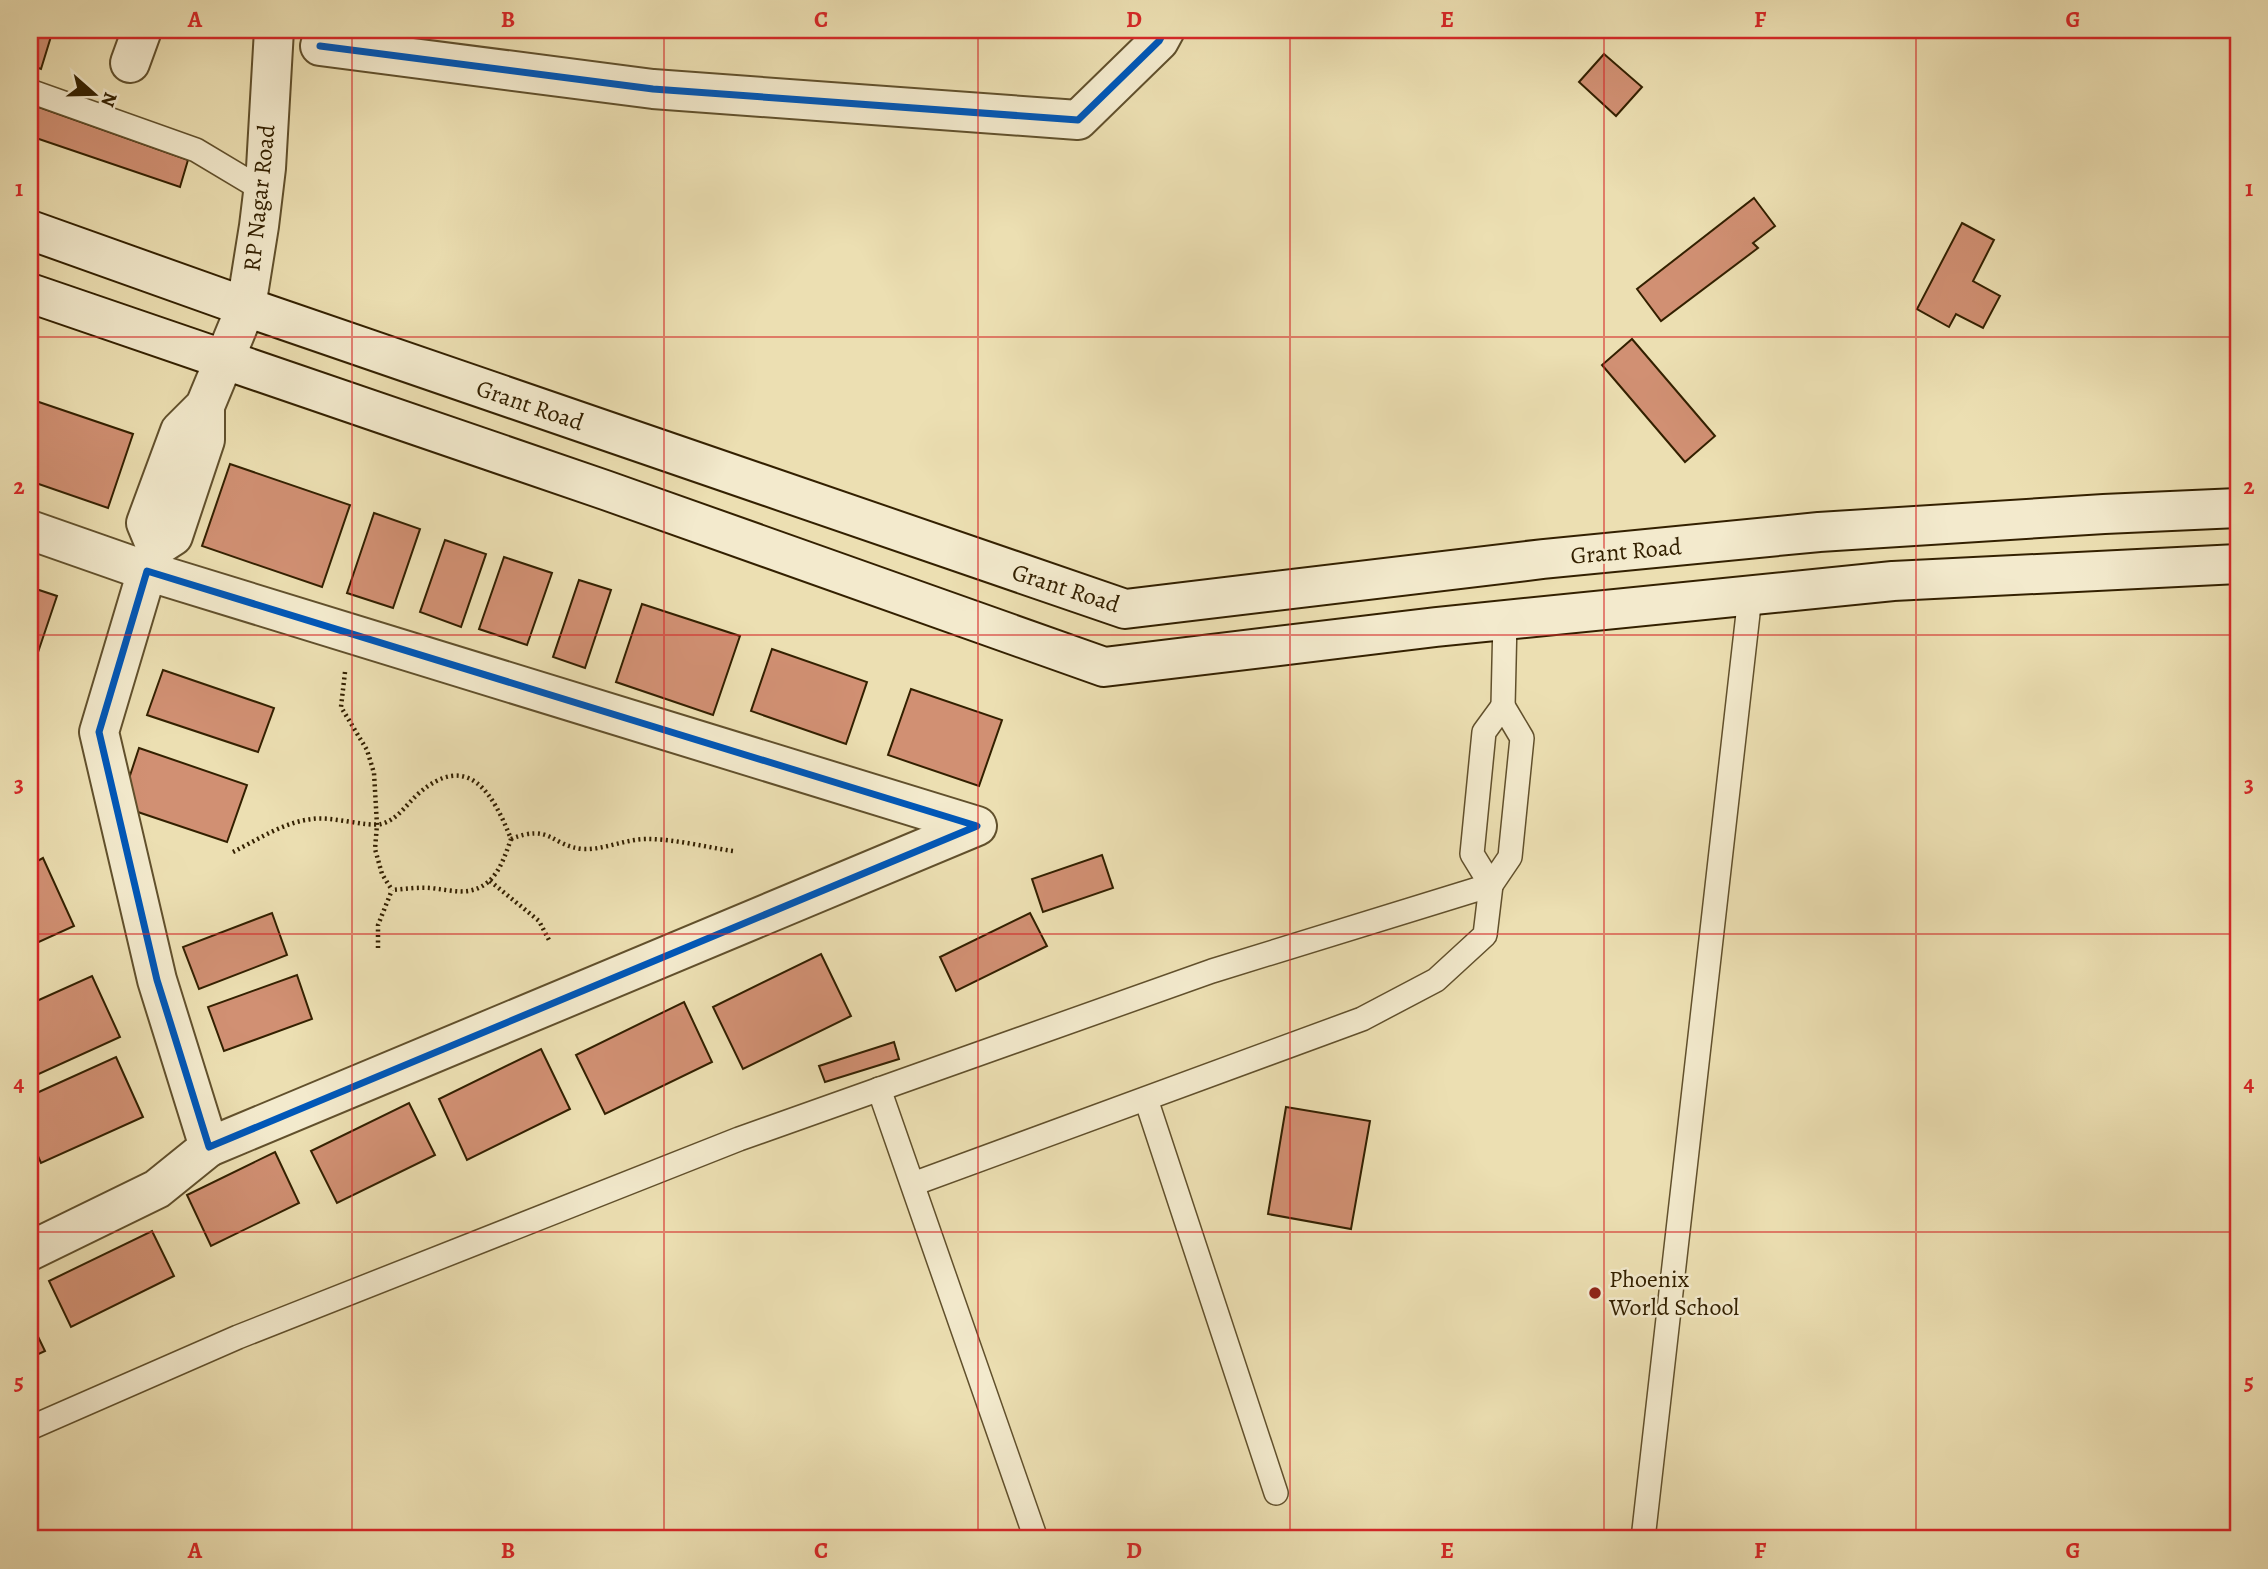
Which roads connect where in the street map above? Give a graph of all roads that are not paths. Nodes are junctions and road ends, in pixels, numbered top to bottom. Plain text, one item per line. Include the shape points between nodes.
1 (274, 30) edge
2 (1165, 30) edge
3 (320, 46) dead end
4 (30, 91) edge
5 (263, 190) junction
6 (30, 230) edge
7 (30, 293) edge
8 (246, 307) junction
9 (225, 361) junction
10 (2238, 508) edge
11 (30, 530) edge
12 (151, 559) junction
13 (2238, 564) edge
14 (1750, 596) junction
15 (1505, 620) junction
16 (1503, 706) junction
17 (1491, 885) junction
18 (879, 1089) junction
19 (1146, 1099) junction
20 (209, 1147) junction
21 (913, 1184) junction
22 (30, 1251) edge
23 (30, 1428) edge
24 (1276, 1493) dead end
25 (1035, 1539) edge
26 (1643, 1539) edge

1 - 5 main road, RP Nagar Road
2 - 3 main road via 1079,120 653,89
4 - 5 lane via 196,150
5 - 8 main road, RP Nagar Road
6 - 8 main road, Grant Road
7 - 9 main road
8 - 9 main road, RP Nagar Road
8 - 10 main road, Grant Road via 1125,609 1543,559 1805,534
9 - 12 main road, RP Nagar Road via 205,406 205,440 173,536
9 - 15 main road via 1104,667
11 - 12 main road
12 - 20 main road via 99,732 157,980
12 - 20 main road via 350,633 977,826
13 - 14 main road via 1893,581
14 - 15 main road
14 - 26 lane
15 - 16 lane
16 - 17 lane via 1522,738 1510,857
16 - 17 lane via 1484,732 1472,854
17 - 18 lane via 1212,971
17 - 19 lane via 1485,935 1436,980 1362,1019
18 - 21 lane
18 - 23 lane via 739,1139 238,1337
19 - 21 lane
19 - 24 lane
20 - 22 main road via 157,1189
21 - 25 lane

